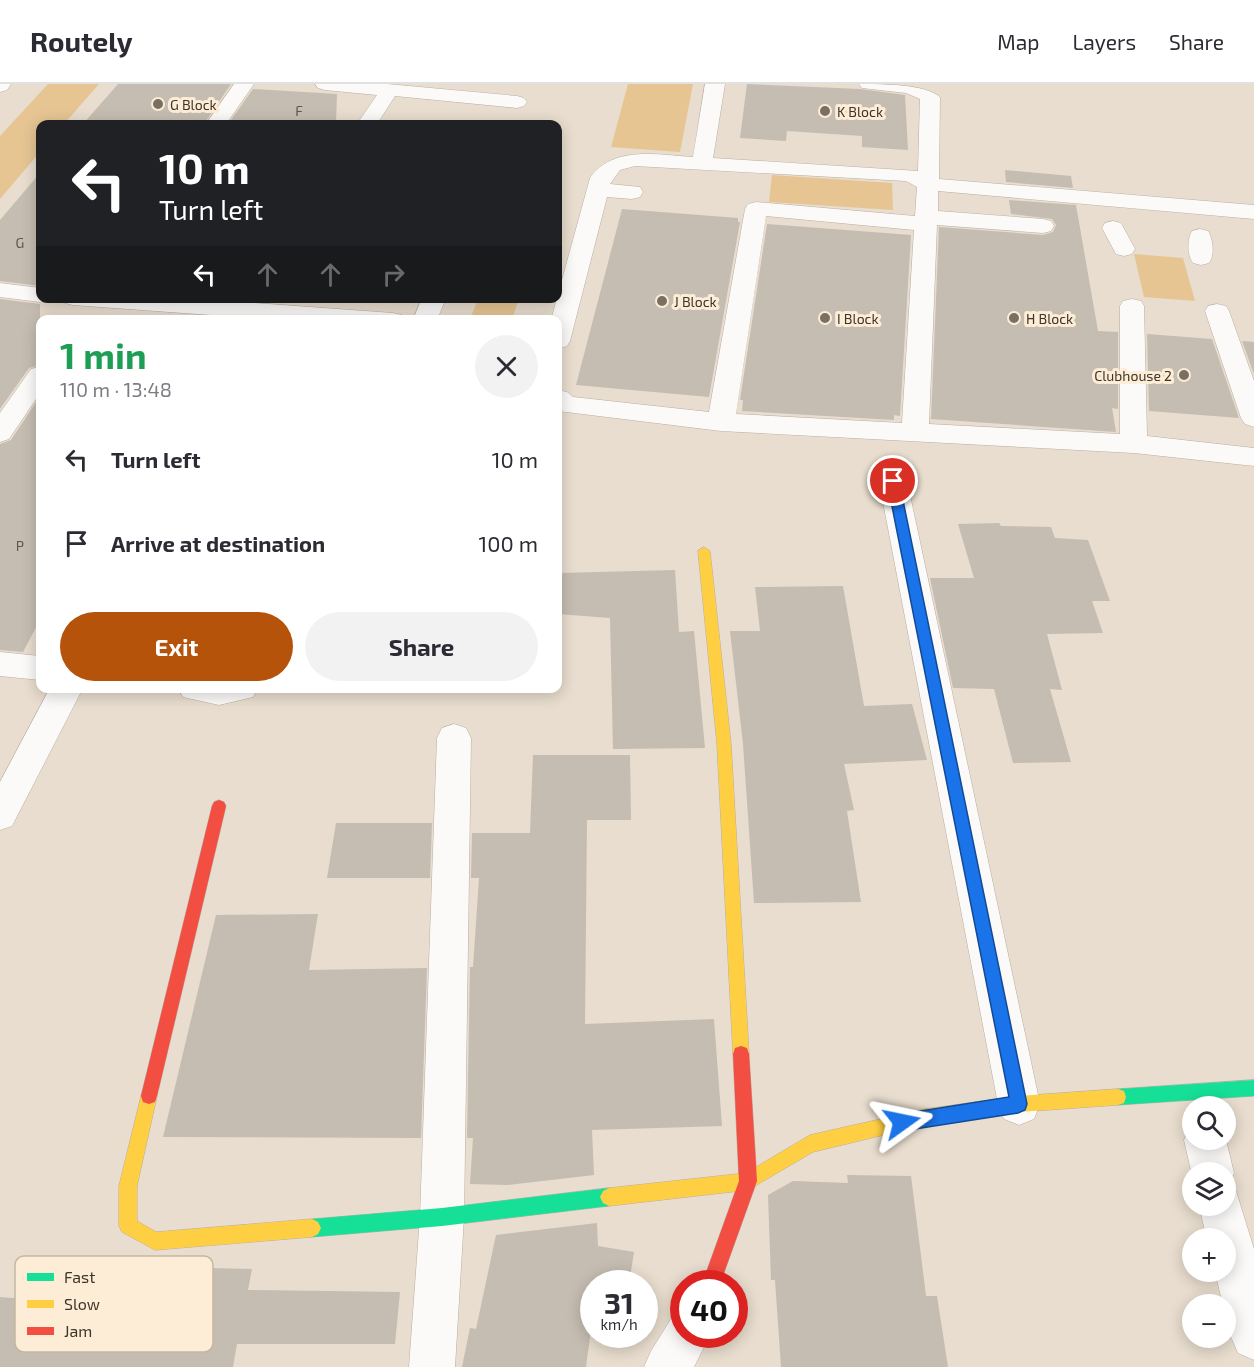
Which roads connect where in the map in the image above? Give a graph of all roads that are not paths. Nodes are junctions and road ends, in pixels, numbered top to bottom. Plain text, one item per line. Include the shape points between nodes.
1 (244, 84) edge
2 (325, 84) edge
3 (715, 84) edge
4 (869, 84) edge
5 (389, 90) junction
6 (517, 101) edge
7 (219, 120) edge
8 (370, 120) edge
9 (702, 164) junction
10 (928, 184) junction
11 (599, 190) junction
12 (632, 192) dead end
13 (1254, 212) edge
14 (1106, 216) junction
15 (926, 220) junction
16 (1042, 226) dead end
17 (1124, 249) dead end
18 (0, 290) edge
19 (36, 294) edge
20 (85, 304) edge
21 (1132, 306) dead end
22 (248, 309) edge
23 (1217, 311) dead end
24 (327, 315) edge
25 (562, 326) edge
26 (36, 381) edge
27 (562, 402) edge
28 (1254, 418) edge
29 (721, 422) junction
30 (915, 432) junction
31 (0, 433) edge
32 (1134, 444) junction
33 (1254, 457) edge
34 (893, 481) dead end
35 (704, 551) dead end
36 (0, 664) edge
37 (36, 668) edge
38 (64, 693) edge
39 (454, 738) dead end
40 (219, 806) dead end
41 (0, 815) edge
42 (1254, 1088) edge
43 (1215, 1096) edge
44 (1182, 1100) edge
45 (1018, 1104) junction
46 (748, 1180) junction
47 (1224, 1216) edge
48 (442, 1217) junction
49 (716, 1270) edge
50 (1254, 1337) edge
51 (679, 1348) edge
52 (432, 1367) edge
53 (667, 1367) edge

1 - 7 street
2 - 5 street
3 - 9 street
4 - 10 street via 910,87 930,97
5 - 6 street
5 - 8 street
9 - 10 street via 910,175
9 - 11 street via 634,160 613,166 601,178
10 - 14 street
10 - 15 street
11 - 12 street
11 - 25 street
13 - 14 street via 1200,232
14 - 17 street
15 - 16 street
15 - 29 street via 756,210
15 - 30 street
18 - 19 street
20 - 22 street
21 - 32 street
22 - 24 street
23 - 28 street
26 - 31 street
27 - 29 street
29 - 30 street
30 - 32 street
32 - 33 street
34 - 45 street
35 - 46 street via 724,744
36 - 37 street
38 - 41 street
39 - 48 street
40 - 48 street via 128,1186 128,1226 154,1241
42 - 43 street
44 - 45 street
45 - 46 street via 925,1117 810,1144
46 - 48 street
46 - 49 street
47 - 50 street
48 - 52 street
51 - 53 street

